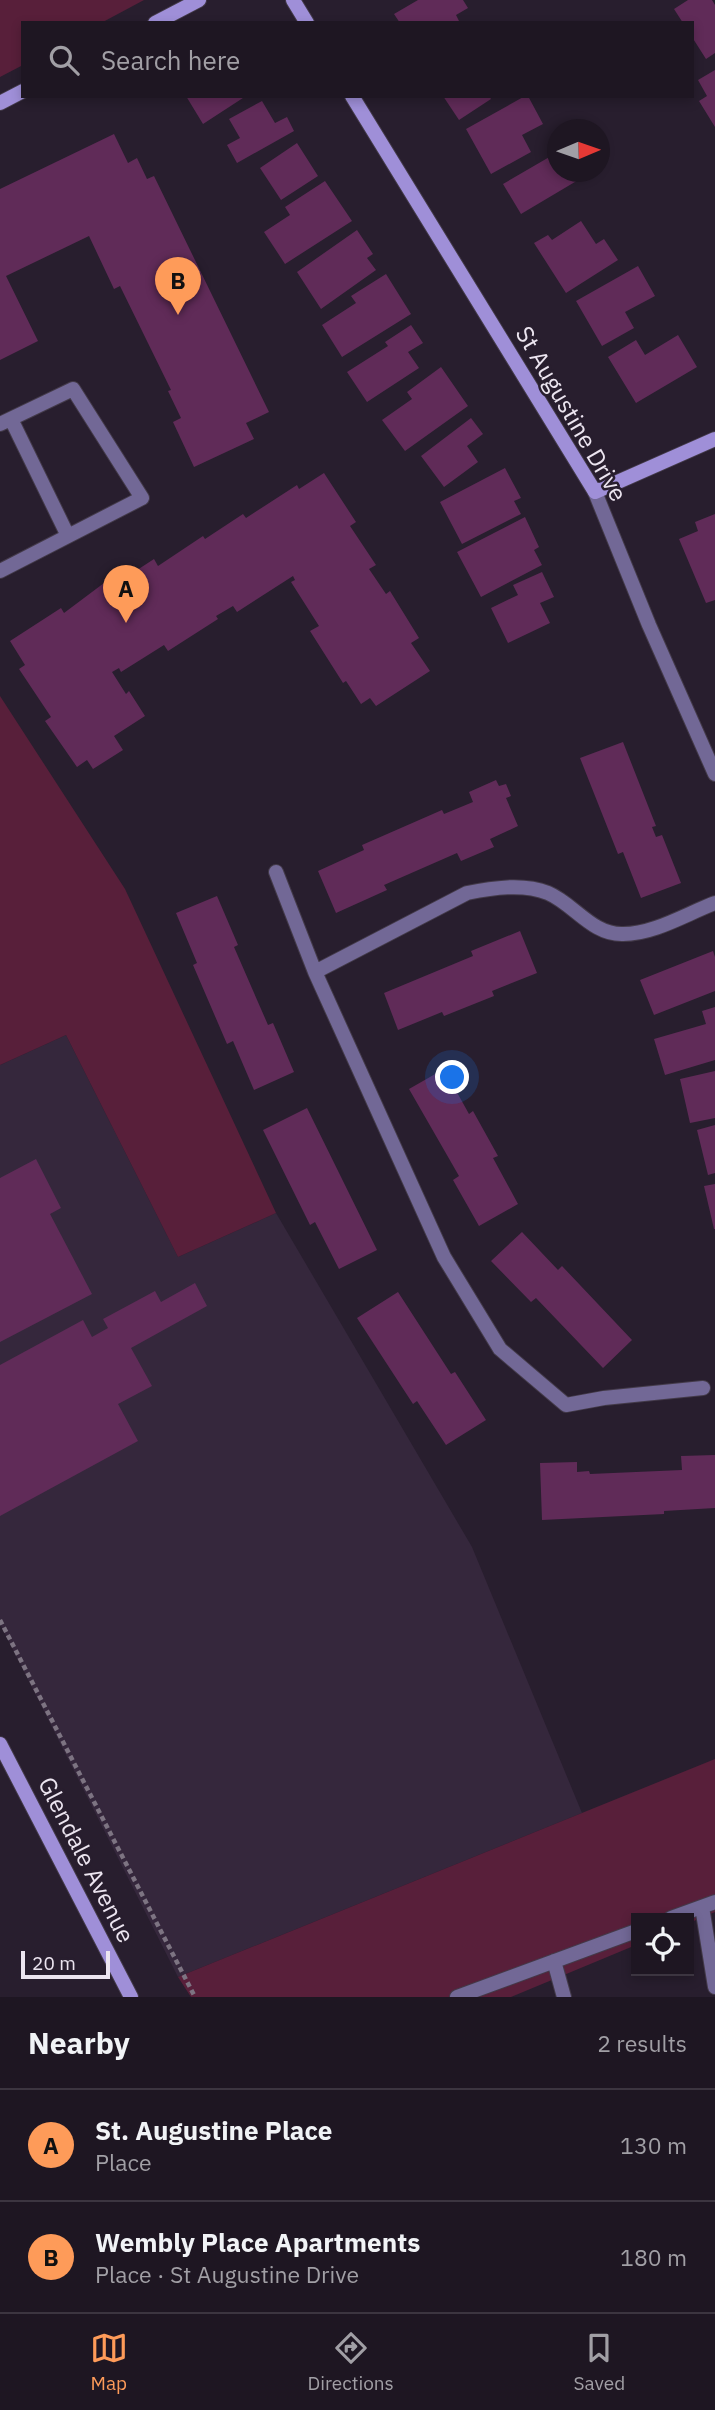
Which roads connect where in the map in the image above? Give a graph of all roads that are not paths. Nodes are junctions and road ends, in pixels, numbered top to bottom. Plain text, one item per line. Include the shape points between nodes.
1 (199, 0) edge
2 (293, 0) edge
3 (159, 21) edge
4 (306, 21) edge
5 (21, 92) edge
6 (353, 98) edge
7 (0, 103) edge
8 (6, 421) edge
9 (715, 439) edge
10 (595, 492) junction
11 (68, 536) junction
12 (0, 571) edge
13 (715, 774) edge
14 (276, 872) dead end
15 (715, 903) edge
16 (315, 972) junction
17 (703, 1388) dead end
18 (0, 1744) edge
19 (709, 1904) edge
20 (685, 1913) edge
21 (631, 1933) edge
22 (555, 1961) junction
23 (715, 1987) edge
24 (131, 1997) edge
25 (457, 1997) edge
26 (564, 1997) edge

1 - 3 street
2 - 4 street
5 - 7 street
6 - 10 street, St Augustine Drive
8 - 11 street
8 - 11 street via 73,389 142,498
9 - 10 street
10 - 13 street, St Augustine Drive
11 - 12 street
14 - 16 street
15 - 16 street via 643,932 622,934 605,932 548,893 490,888 467,893
16 - 17 street via 444,1256 500,1349 566,1405
18 - 24 street, Glendale Avenue
19 - 20 street
19 - 23 street
21 - 22 street
22 - 25 street
22 - 26 street

